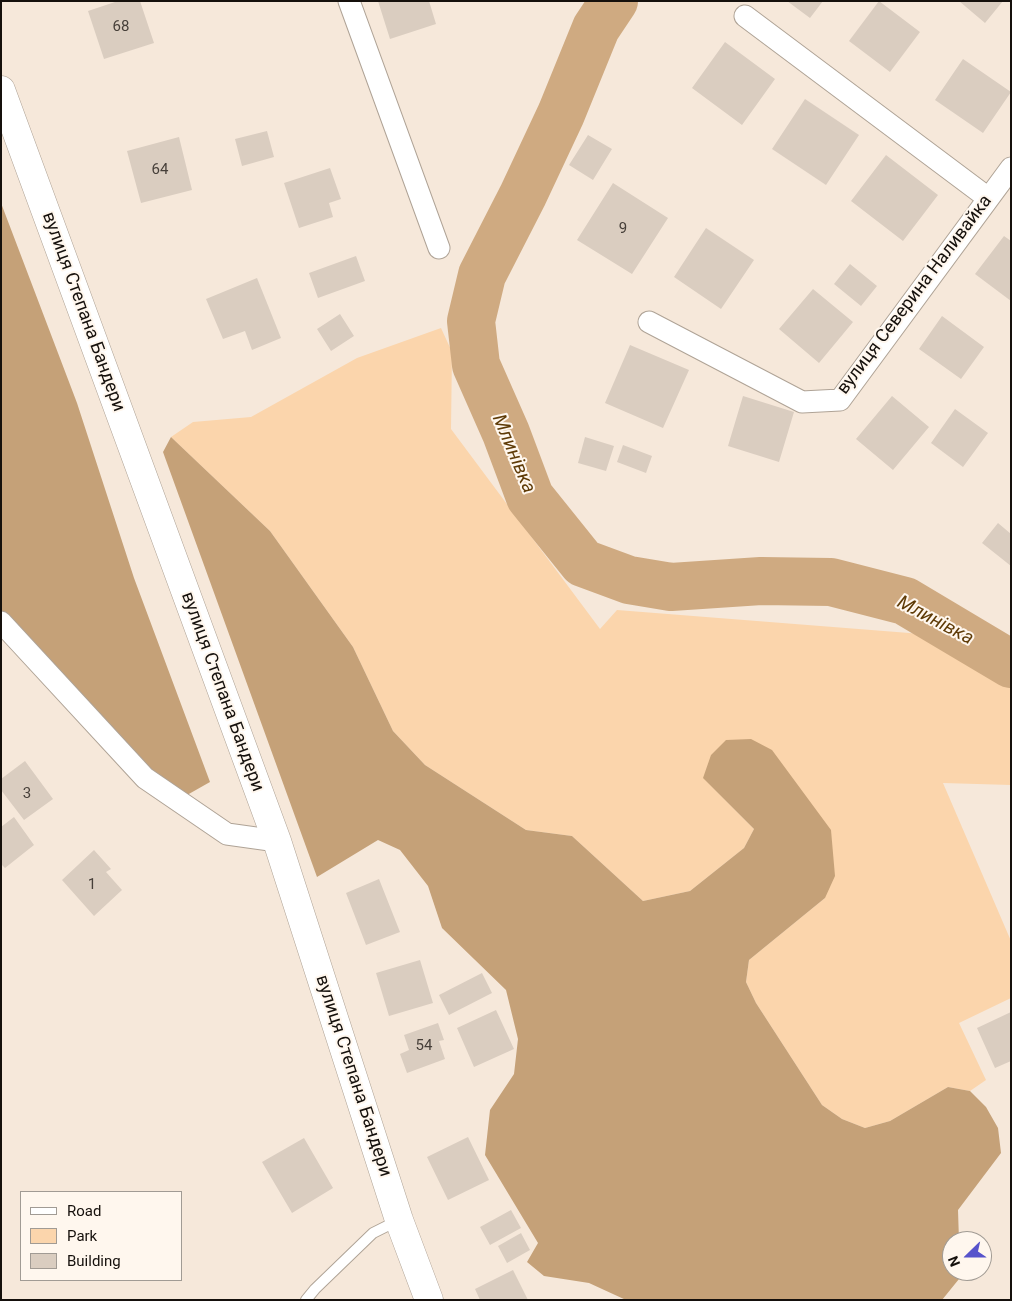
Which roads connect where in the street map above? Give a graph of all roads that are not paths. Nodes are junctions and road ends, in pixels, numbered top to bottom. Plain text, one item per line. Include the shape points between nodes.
1 (349, 1) edge
2 (746, 16) dead end
3 (1, 90) edge
4 (1011, 168) edge
5 (988, 198) junction
6 (439, 248) dead end
7 (649, 322) dead end
8 (1, 622) edge
9 (277, 841) junction
10 (399, 1220) junction
11 (306, 1300) edge
12 (429, 1300) edge

1 - 6 street
2 - 5 street
3 - 9 main road, вулиця Степана Бандери
4 - 5 street, вулиця Северина Наливайка
5 - 7 street, вулиця Северина Наливайка via 840,400 802,402
8 - 9 street via 145,778 227,834
9 - 10 main road, вулиця Степана Бандери
10 - 11 lane via 373,1233
10 - 12 main road, вулиця Степана Бандери

